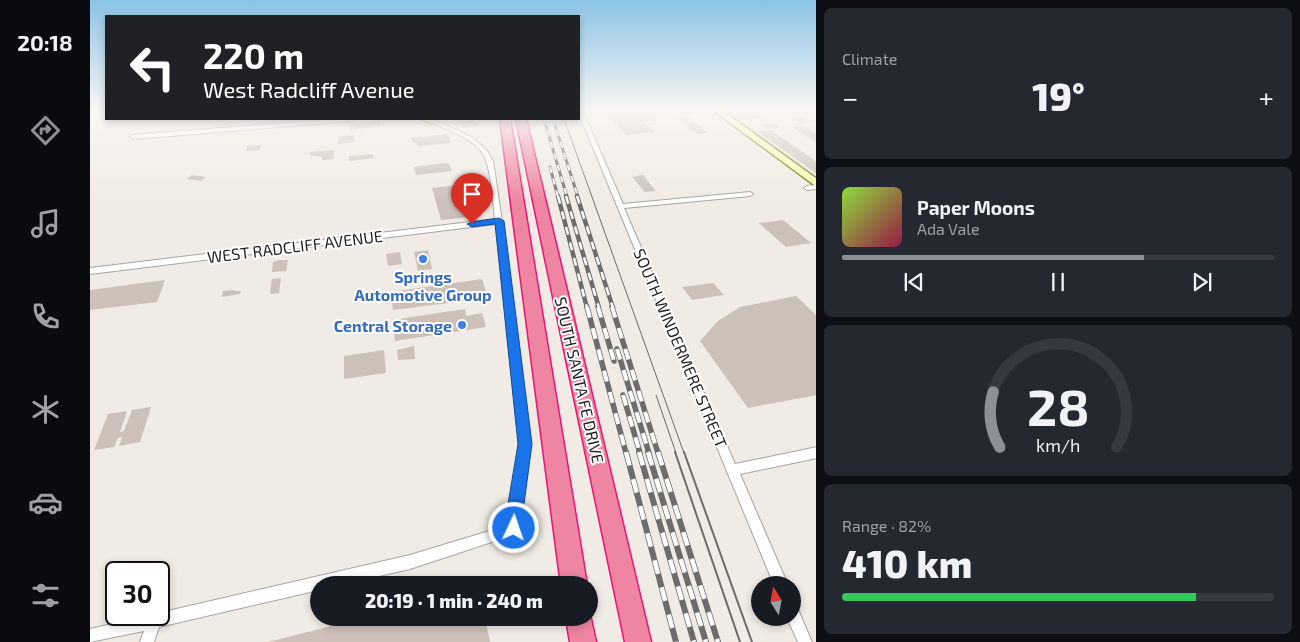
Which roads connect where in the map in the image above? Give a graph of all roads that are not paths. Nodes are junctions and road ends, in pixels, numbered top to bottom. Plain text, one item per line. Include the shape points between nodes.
1 (473, 141) edge
2 (508, 141) edge
3 (527, 141) edge
4 (593, 141) edge
5 (758, 141) edge
6 (816, 185) edge
7 (807, 188) dead end
8 (750, 194) dead end
9 (621, 206) junction
10 (499, 221) junction
11 (90, 271) edge
12 (816, 452) edge
13 (733, 470) junction
14 (573, 576) edge
15 (777, 576) edge
16 (170, 618) edge
17 (136, 626) edge
18 (153, 626) edge
19 (580, 626) edge
20 (798, 626) edge
21 (90, 636) edge
22 (147, 642) edge
23 (583, 642) edge
24 (638, 642) edge
25 (805, 642) edge

1 - 10 street via 484,150 490,161
2 - 14 highway, SOUTH SANTA FE DRIVE
3 - 24 highway, SOUTH SANTA FE DRIVE
4 - 9 street, SOUTH WINDERMERE STREET
5 - 6 street
6 - 7 street
8 - 9 street
9 - 13 street, SOUTH WINDERMERE STREET
10 - 11 street, WEST RADCLIFF AVENUE
10 - 16 street via 525,444 514,528 410,562
12 - 13 street
13 - 15 street, SOUTH WINDERMERE STREET
17 - 21 street
18 - 22 street
19 - 23 highway
20 - 25 street

